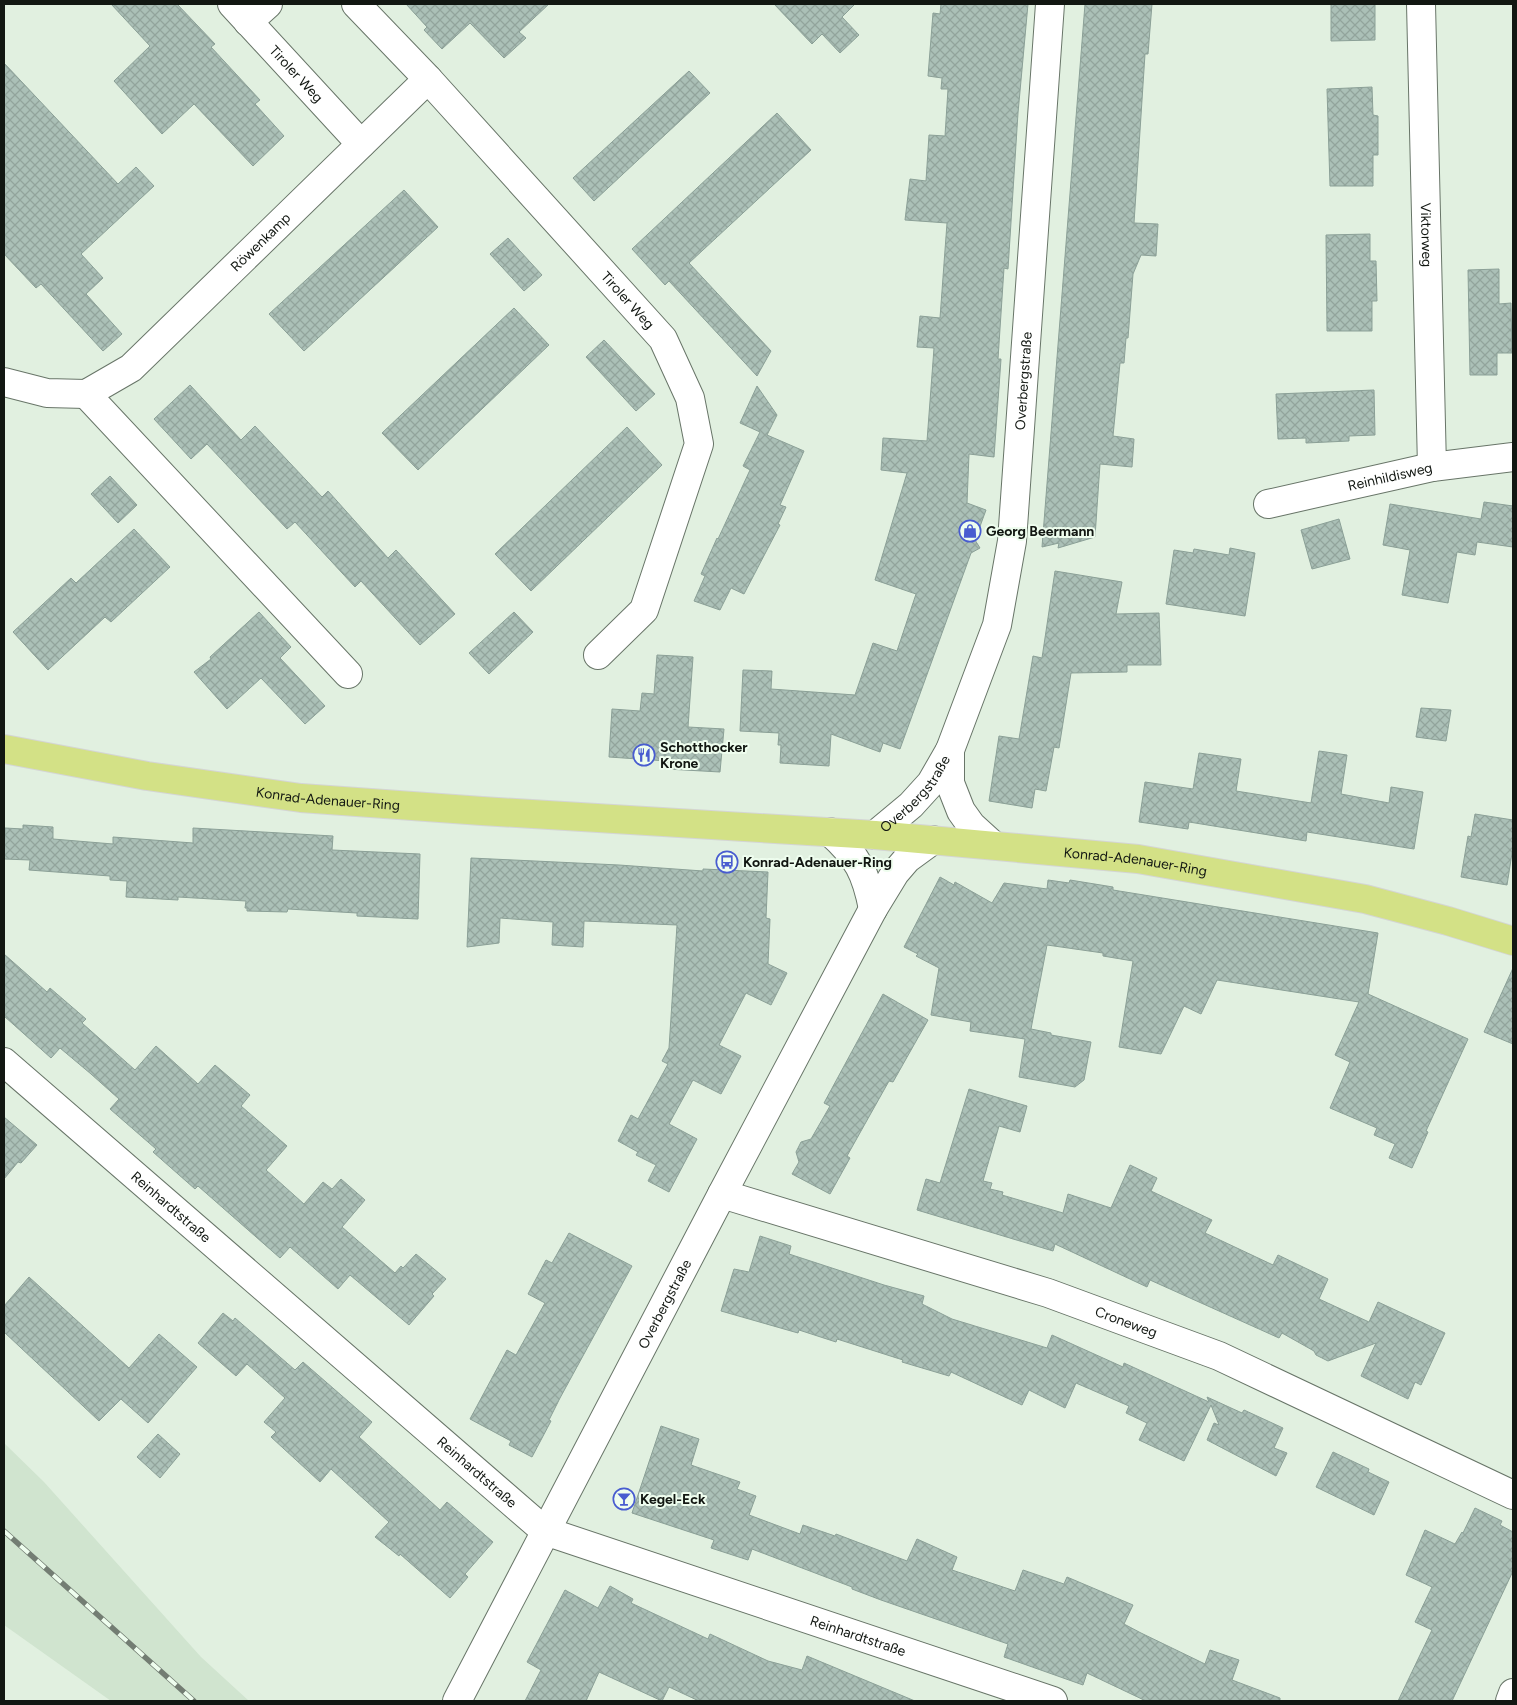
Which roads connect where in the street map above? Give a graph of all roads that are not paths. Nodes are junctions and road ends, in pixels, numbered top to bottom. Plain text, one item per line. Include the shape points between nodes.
1 (268, 4) edge
2 (356, 4) edge
3 (1050, 4) edge
4 (1421, 4) edge
5 (240, 13) edge
6 (428, 79) junction
7 (361, 144) junction
8 (4, 382) edge
9 (86, 394) junction
10 (1513, 457) edge
11 (1432, 467) junction
12 (1268, 504) dead end
13 (598, 655) dead end
14 (348, 674) dead end
15 (4, 749) edge
16 (950, 750) junction
17 (830, 832) junction
18 (875, 835) junction
19 (933, 840) junction
20 (993, 845) junction
21 (873, 909) junction
22 (1513, 941) edge
23 (4, 1062) edge
24 (722, 1194) junction
25 (1513, 1495) edge
26 (545, 1532) junction
27 (1513, 1693) edge
28 (457, 1701) edge
29 (1053, 1701) edge
30 (1510, 1701) edge

1 - 5 street
2 - 6 street, Tiroler Weg
3 - 16 street, Overbergstraße via 1012,541 996,626
4 - 11 street, Viktorweg
5 - 7 street, Tiroler Weg
6 - 7 street, Röwenkamp
6 - 13 street, Tiroler Weg via 663,339 690,398 698,444 644,610
7 - 9 street, Röwenkamp via 131,368
8 - 9 street via 47,392
9 - 14 street
10 - 11 street, Reinhildisweg
11 - 12 street, Reinhildisweg
15 - 17 main road, Konrad-Adenauer-Ring via 147,776 301,798
16 - 18 street, Overbergstraße via 931,783 911,805
16 - 20 street, Overbergstraße via 950,783 961,810 971,825
17 - 18 main road, Konrad-Adenauer-Ring
17 - 21 street via 848,848 860,867
18 - 19 main road, Konrad-Adenauer-Ring
19 - 20 main road, Konrad-Adenauer-Ring
19 - 21 street, Overbergstraße via 907,859
20 - 22 main road, Konrad-Adenauer-Ring via 1138,859 1365,899
21 - 24 street, Overbergstraße
23 - 26 street, Reinhardtstraße
24 - 25 street, Croneweg via 1048,1293 1219,1356
24 - 26 street, Overbergstraße
26 - 28 street, Overbergstraße
26 - 29 street, Reinhardtstraße
27 - 30 street

